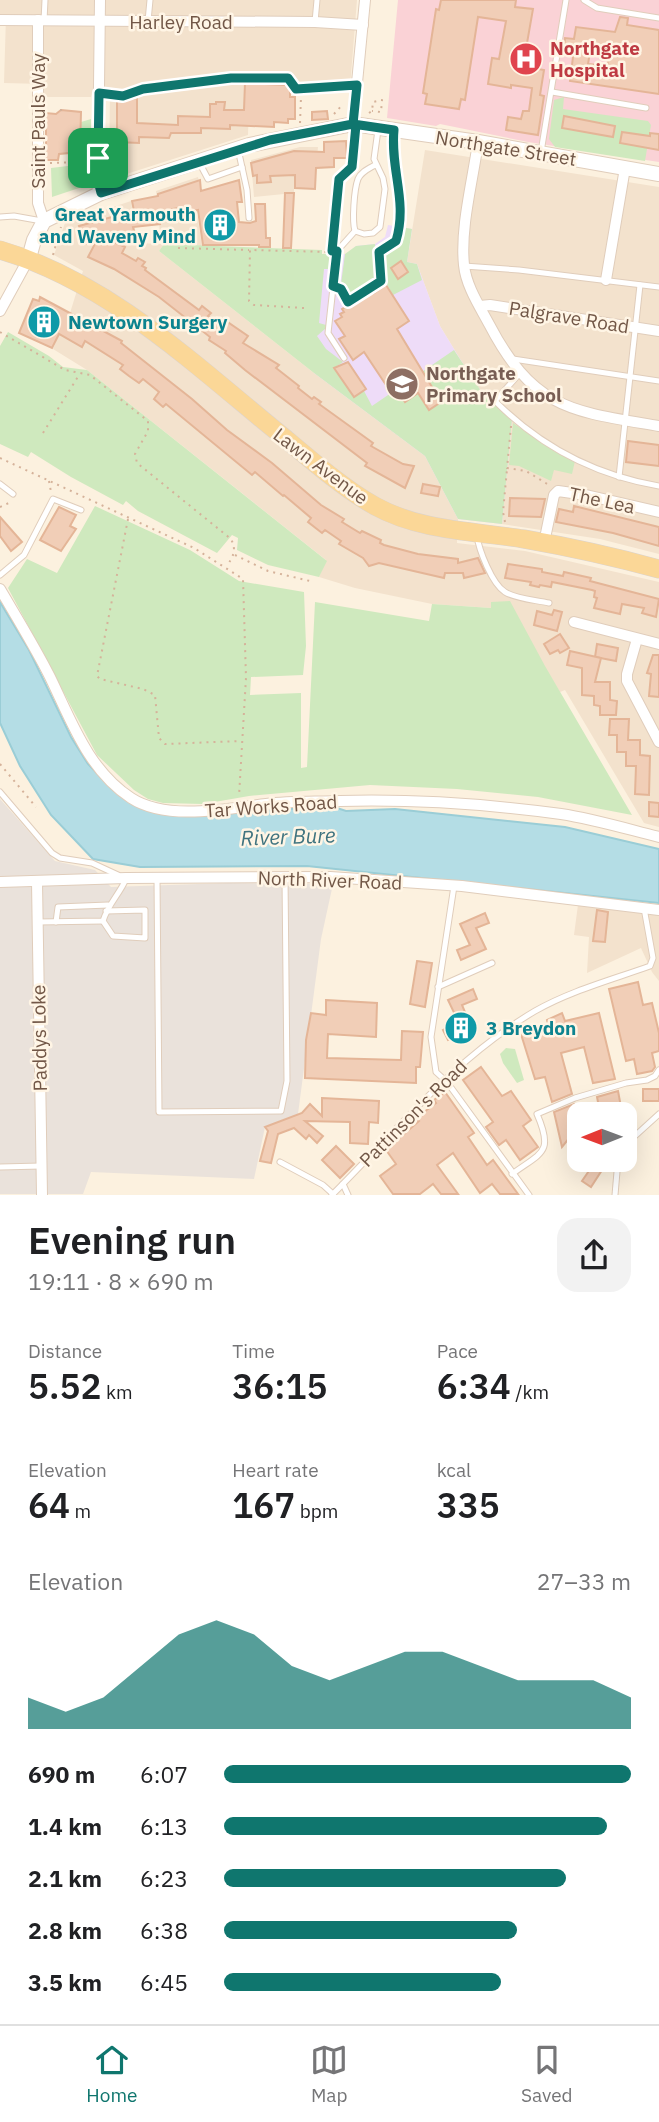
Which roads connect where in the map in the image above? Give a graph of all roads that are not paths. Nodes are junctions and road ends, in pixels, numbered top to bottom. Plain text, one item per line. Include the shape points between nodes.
1 (45, 0) edge
2 (100, 0) edge
3 (150, 0) edge
4 (317, 0) edge
5 (365, 0) edge
6 (566, 0) edge
7 (572, 0) edge
8 (584, 0) edge
9 (565, 8) junction
10 (659, 18) edge
11 (0, 20) edge
12 (41, 21) junction
13 (100, 22) junction
14 (148, 22) junction
15 (315, 22) junction
16 (363, 25) junction
17 (357, 85) junction
18 (552, 92) junction
19 (99, 93) junction
20 (646, 107) dead end
21 (354, 125) junction
22 (379, 128) junction
23 (478, 142) junction
24 (238, 149) junction
25 (541, 154) junction
26 (199, 162) junction
27 (375, 165) junction
28 (242, 167) junction
29 (625, 168) junction
30 (659, 174) edge
31 (101, 193) junction
32 (0, 218) edge
33 (249, 218) dead end
34 (44, 221) junction
35 (355, 231) junction
36 (0, 250) edge
37 (29, 258) junction
38 (464, 266) junction
39 (606, 280) junction
40 (640, 285) junction
41 (659, 287) edge
42 (480, 306) junction
43 (0, 311) edge
44 (637, 328) junction
45 (659, 331) edge
46 (344, 358) dead end
47 (509, 358) junction
48 (520, 373) junction
49 (631, 378) junction
50 (659, 382) edge
51 (626, 420) junction
52 (659, 426) edge
53 (619, 477) junction
54 (0, 484) edge
55 (659, 486) edge
56 (13, 494) road end
57 (81, 510) dead end
58 (659, 512) edge
59 (477, 533) junction
60 (544, 543) junction
61 (659, 569) edge
62 (0, 575) edge
63 (0, 589) edge
64 (549, 603) dead end
65 (574, 622) dead end
66 (586, 625) junction
67 (583, 637) dead end
68 (637, 639) junction
69 (659, 644) edge
70 (659, 742) edge
71 (0, 792) edge
72 (659, 836) edge
73 (285, 877) junction
74 (126, 878) junction
75 (157, 878) junction
76 (0, 882) edge
77 (37, 882) junction
78 (454, 886) junction
79 (107, 908) junction
80 (643, 908) junction
81 (659, 910) edge
82 (103, 921) junction
83 (38, 922) junction
84 (56, 922) junction
85 (492, 963) dead end
86 (438, 987) junction
87 (659, 1069) edge
88 (443, 1080) junction
89 (659, 1114) edge
90 (637, 1134) edge
91 (280, 1162) dead end
92 (41, 1166) junction
93 (0, 1167) edge
94 (617, 1172) edge
95 (512, 1174) junction
96 (343, 1184) junction
97 (333, 1194) edge
98 (41, 1195) edge
99 (348, 1195) edge
100 (529, 1195) edge
101 (615, 1195) edge

1 - 12 lane
2 - 13 street
3 - 14 lane
4 - 15 lane
5 - 16 street
6 - 9 lane
7 - 9 lane
8 - 10 lane via 597,8
9 - 18 lane
11 - 12 street, Harley Road
12 - 13 street, Harley Road
12 - 34 street, Saint Pauls Way via 38,202
13 - 14 street, Harley Road
13 - 19 street
14 - 15 street, Harley Road
15 - 16 street, Harley Road
16 - 17 street
17 - 19 lane via 296,89 288,78 231,78 143,89 123,96
17 - 21 street
18 - 20 lane
18 - 25 lane
19 - 31 street
21 - 22 street, Northgate Street
21 - 24 street, Northgate Street
22 - 23 street, Northgate Street
22 - 27 lane
23 - 25 street, Northgate Street
23 - 38 street
24 - 26 street, Northgate Street
24 - 28 lane
25 - 29 street, Northgate Street
26 - 28 lane via 208,179
26 - 31 street, Northgate Street
27 - 35 lane via 358,180
27 - 35 lane via 385,189 380,228 373,233
28 - 33 lane
29 - 30 street, Northgate Street
29 - 39 street
31 - 34 street, Northgate Street
32 - 34 lane
34 - 37 street
35 - 46 lane via 337,251 328,333
36 - 37 main road, Lawn Avenue
37 - 43 street
37 - 59 main road, Lawn Avenue via 94,292 150,331 372,505 398,518
38 - 39 lane
38 - 42 street
39 - 40 lane
40 - 41 lane
40 - 44 lane
42 - 44 street, Palgrave Road
42 - 47 street
44 - 45 street, Palgrave Road
44 - 49 lane
47 - 48 street
47 - 49 lane
48 - 51 street via 568,408
48 - 53 lane via 495,401 557,451
49 - 50 lane
49 - 51 lane
51 - 52 street
51 - 53 lane
53 - 55 lane
54 - 56 lane
57 - 62 lane via 53,499 24,555
58 - 60 street, The Lea via 558,491
59 - 60 main road, Lawn Avenue
59 - 64 lane via 479,548 497,585 506,593
60 - 61 main road, Lawn Avenue
63 - 72 street, Tar Works Road via 49,675 78,738 113,784 133,799 158,808 209,811 287,802 452,802 563,814
65 - 66 street
66 - 67 street
66 - 68 street
68 - 69 street
68 - 70 street via 627,681
71 - 74 lane via 52,853
73 - 75 street, North River Road
73 - 75 lane via 287,1081 281,1111 159,1112
73 - 78 street, North River Road
74 - 75 street, North River Road
74 - 77 street, North River Road
74 - 79 lane
76 - 77 street, North River Road
77 - 83 street, Paddys Loke
78 - 80 street, North River Road
78 - 86 lane
79 - 82 lane
79 - 82 lane via 145,910 145,938 113,936
79 - 84 lane via 58,906
80 - 81 street, North River Road
80 - 88 lane, Pattinson's Road via 653,958 650,967 611,978 537,1010
82 - 84 lane
83 - 84 lane
83 - 92 street, Paddys Loke
85 - 86 lane
86 - 88 lane via 431,1050 436,1072
87 - 95 lane via 647,1080 575,1098 537,1114 546,1144 542,1153
88 - 95 lane
88 - 96 lane, Pattinson's Road
89 - 90 lane
91 - 97 lane
92 - 93 lane
92 - 98 street, Paddys Loke
94 - 101 lane
95 - 100 lane
96 - 97 lane, Pattinson's Road
96 - 99 lane

